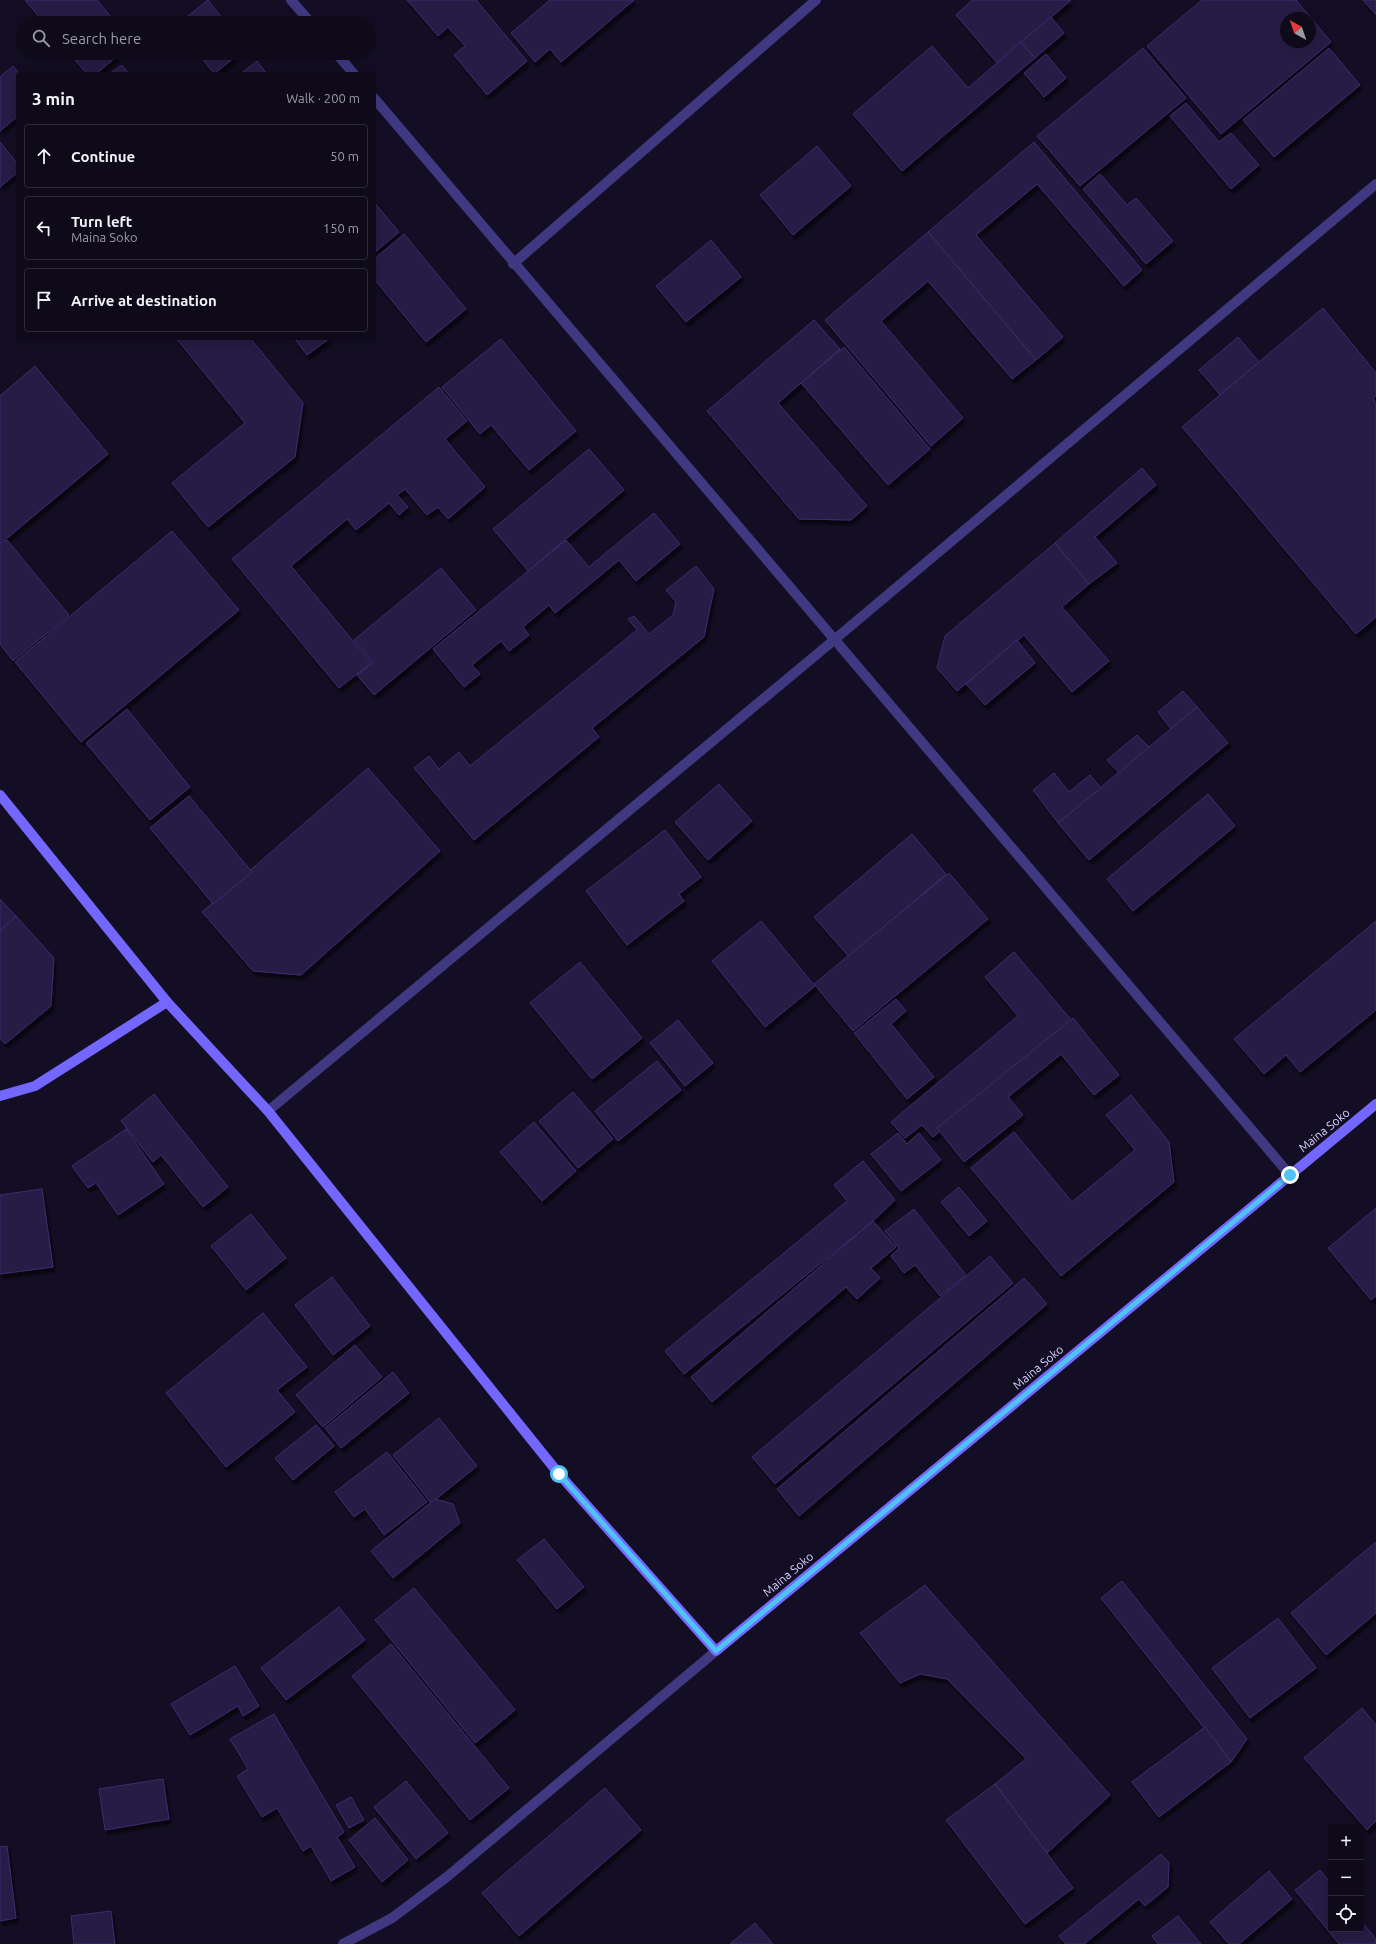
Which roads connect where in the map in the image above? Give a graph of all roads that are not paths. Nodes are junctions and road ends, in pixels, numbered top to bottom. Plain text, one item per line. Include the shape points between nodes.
1 (291, 0) edge
2 (816, 0) edge
3 (305, 16) edge
4 (342, 60) edge
5 (352, 72) edge
6 (376, 100) edge
7 (1376, 184) edge
8 (513, 264) junction
9 (834, 640) junction
10 (0, 796) edge
11 (167, 1002) junction
12 (0, 1096) edge
13 (1376, 1104) edge
14 (268, 1111) junction
15 (1290, 1175) junction
16 (716, 1651) junction
17 (342, 1944) edge

1 - 3 street
2 - 8 street
4 - 5 street
6 - 8 street
7 - 9 street
8 - 9 street
9 - 14 street
9 - 15 street
10 - 11 street
11 - 12 street via 34,1086
11 - 14 street
13 - 15 street, Maina Soko
14 - 16 street via 559,1474
15 - 16 street, Maina Soko
16 - 17 street via 448,1876 392,1918

